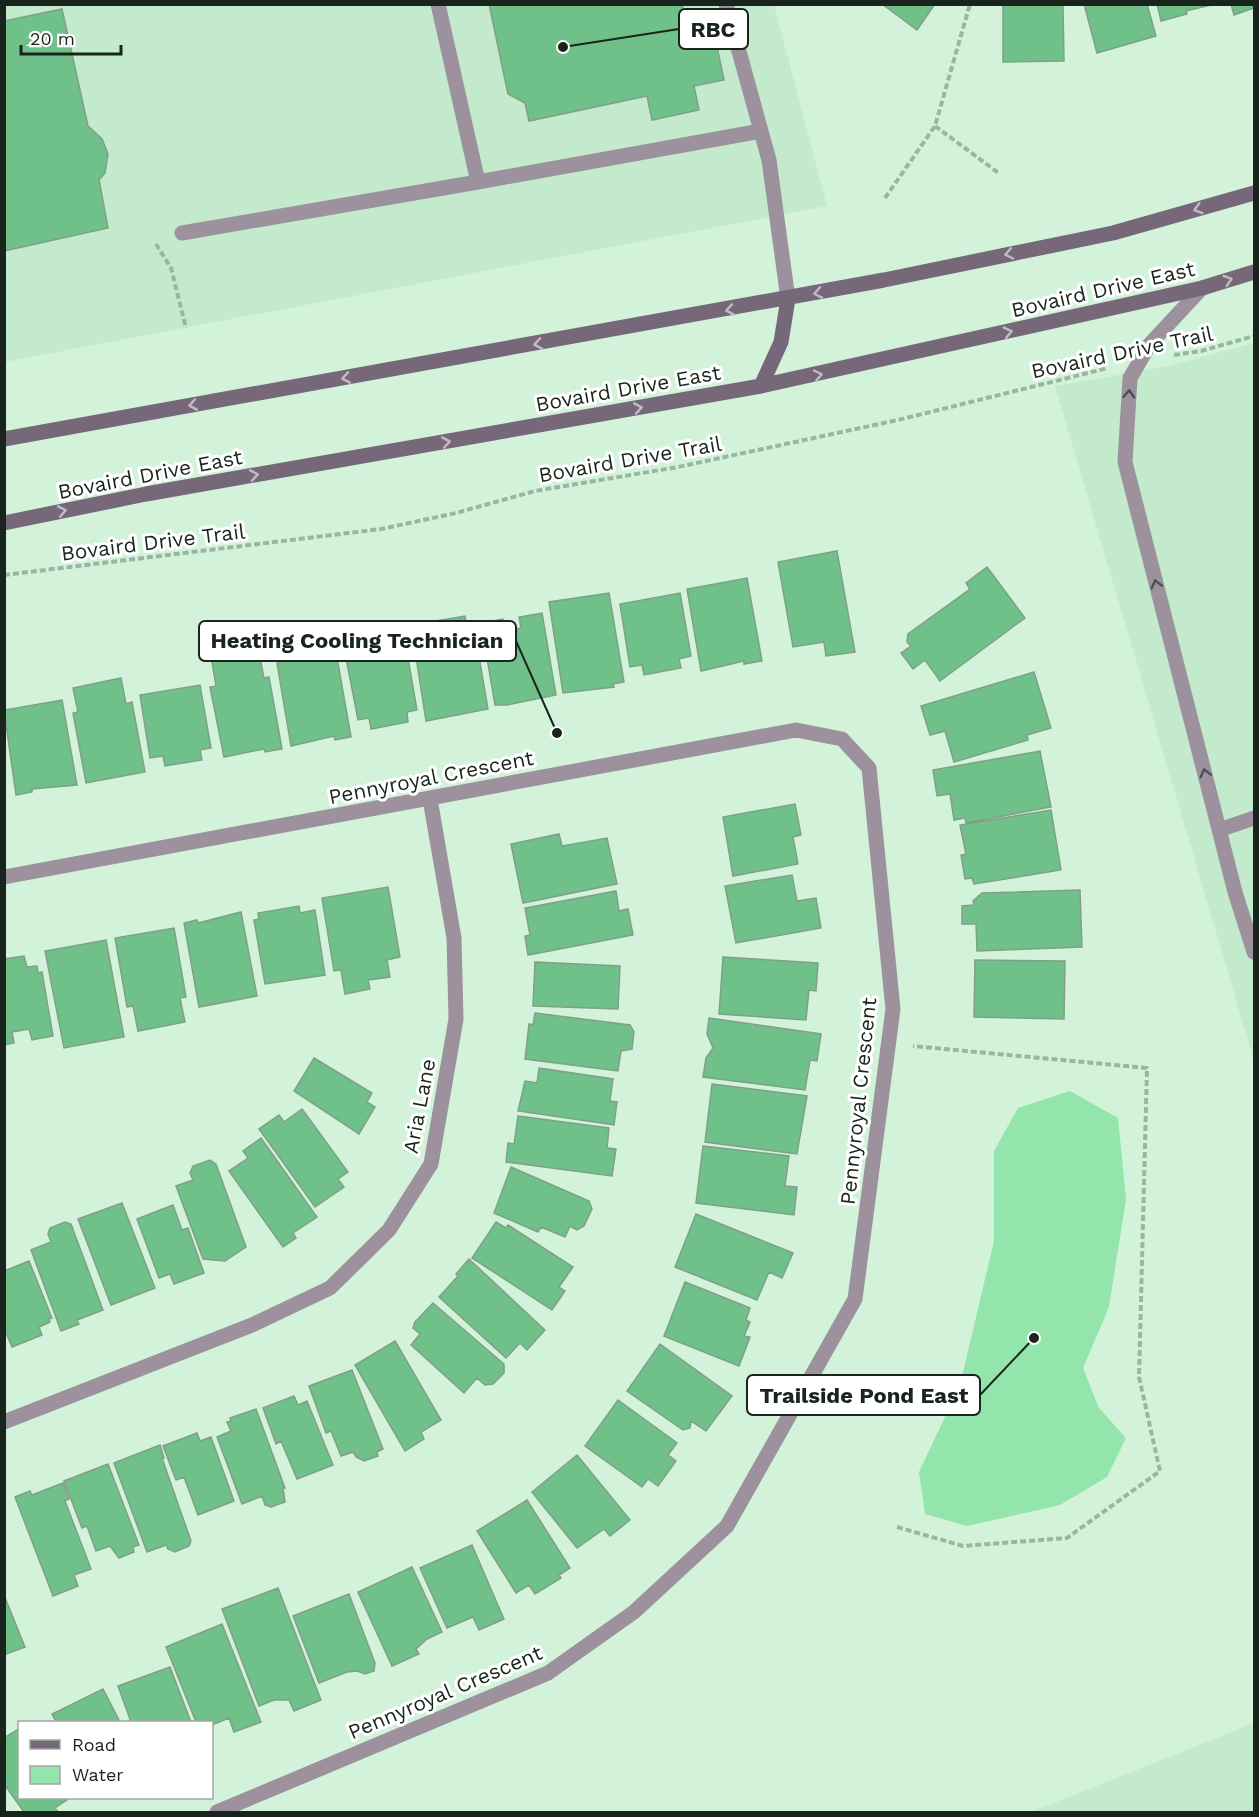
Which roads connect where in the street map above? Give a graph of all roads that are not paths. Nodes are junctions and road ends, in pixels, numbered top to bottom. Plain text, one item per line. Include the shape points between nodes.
1 (438, 4) edge
2 (726, 4) edge
3 (761, 131) junction
4 (478, 182) junction
5 (1254, 193) edge
6 (182, 232) dead end
7 (1254, 272) edge
8 (1202, 288) junction
9 (788, 299) junction
10 (761, 386) junction
11 (4, 439) edge
12 (4, 523) edge
13 (430, 799) junction
14 (1254, 818) edge
15 (1220, 830) junction
16 (4, 877) edge
17 (1254, 952) edge
18 (4, 1422) edge
19 (217, 1812) edge

1 - 4 street
2 - 3 street
3 - 4 street
3 - 9 street via 769,160
4 - 6 street
5 -> 9 main road via 1113,233
8 -> 7 main road, Bovaird Drive East
10 -> 8 main road, Bovaird Drive East
15 -> 8 street via 1125,462 1130,378 1155,337
9 - 10 main road via 781,342
9 -> 11 main road
12 -> 10 main road, Bovaird Drive East via 146,494
13 - 16 street, Pennyroyal Crescent
13 - 18 street, Aria Lane via 454,938 456,1019 431,1164 389,1230 330,1288 252,1325
13 - 19 street, Pennyroyal Crescent via 796,730 842,739 869,768 893,1010 855,1299 728,1526 634,1612 548,1673
14 - 15 street
15 - 17 street

